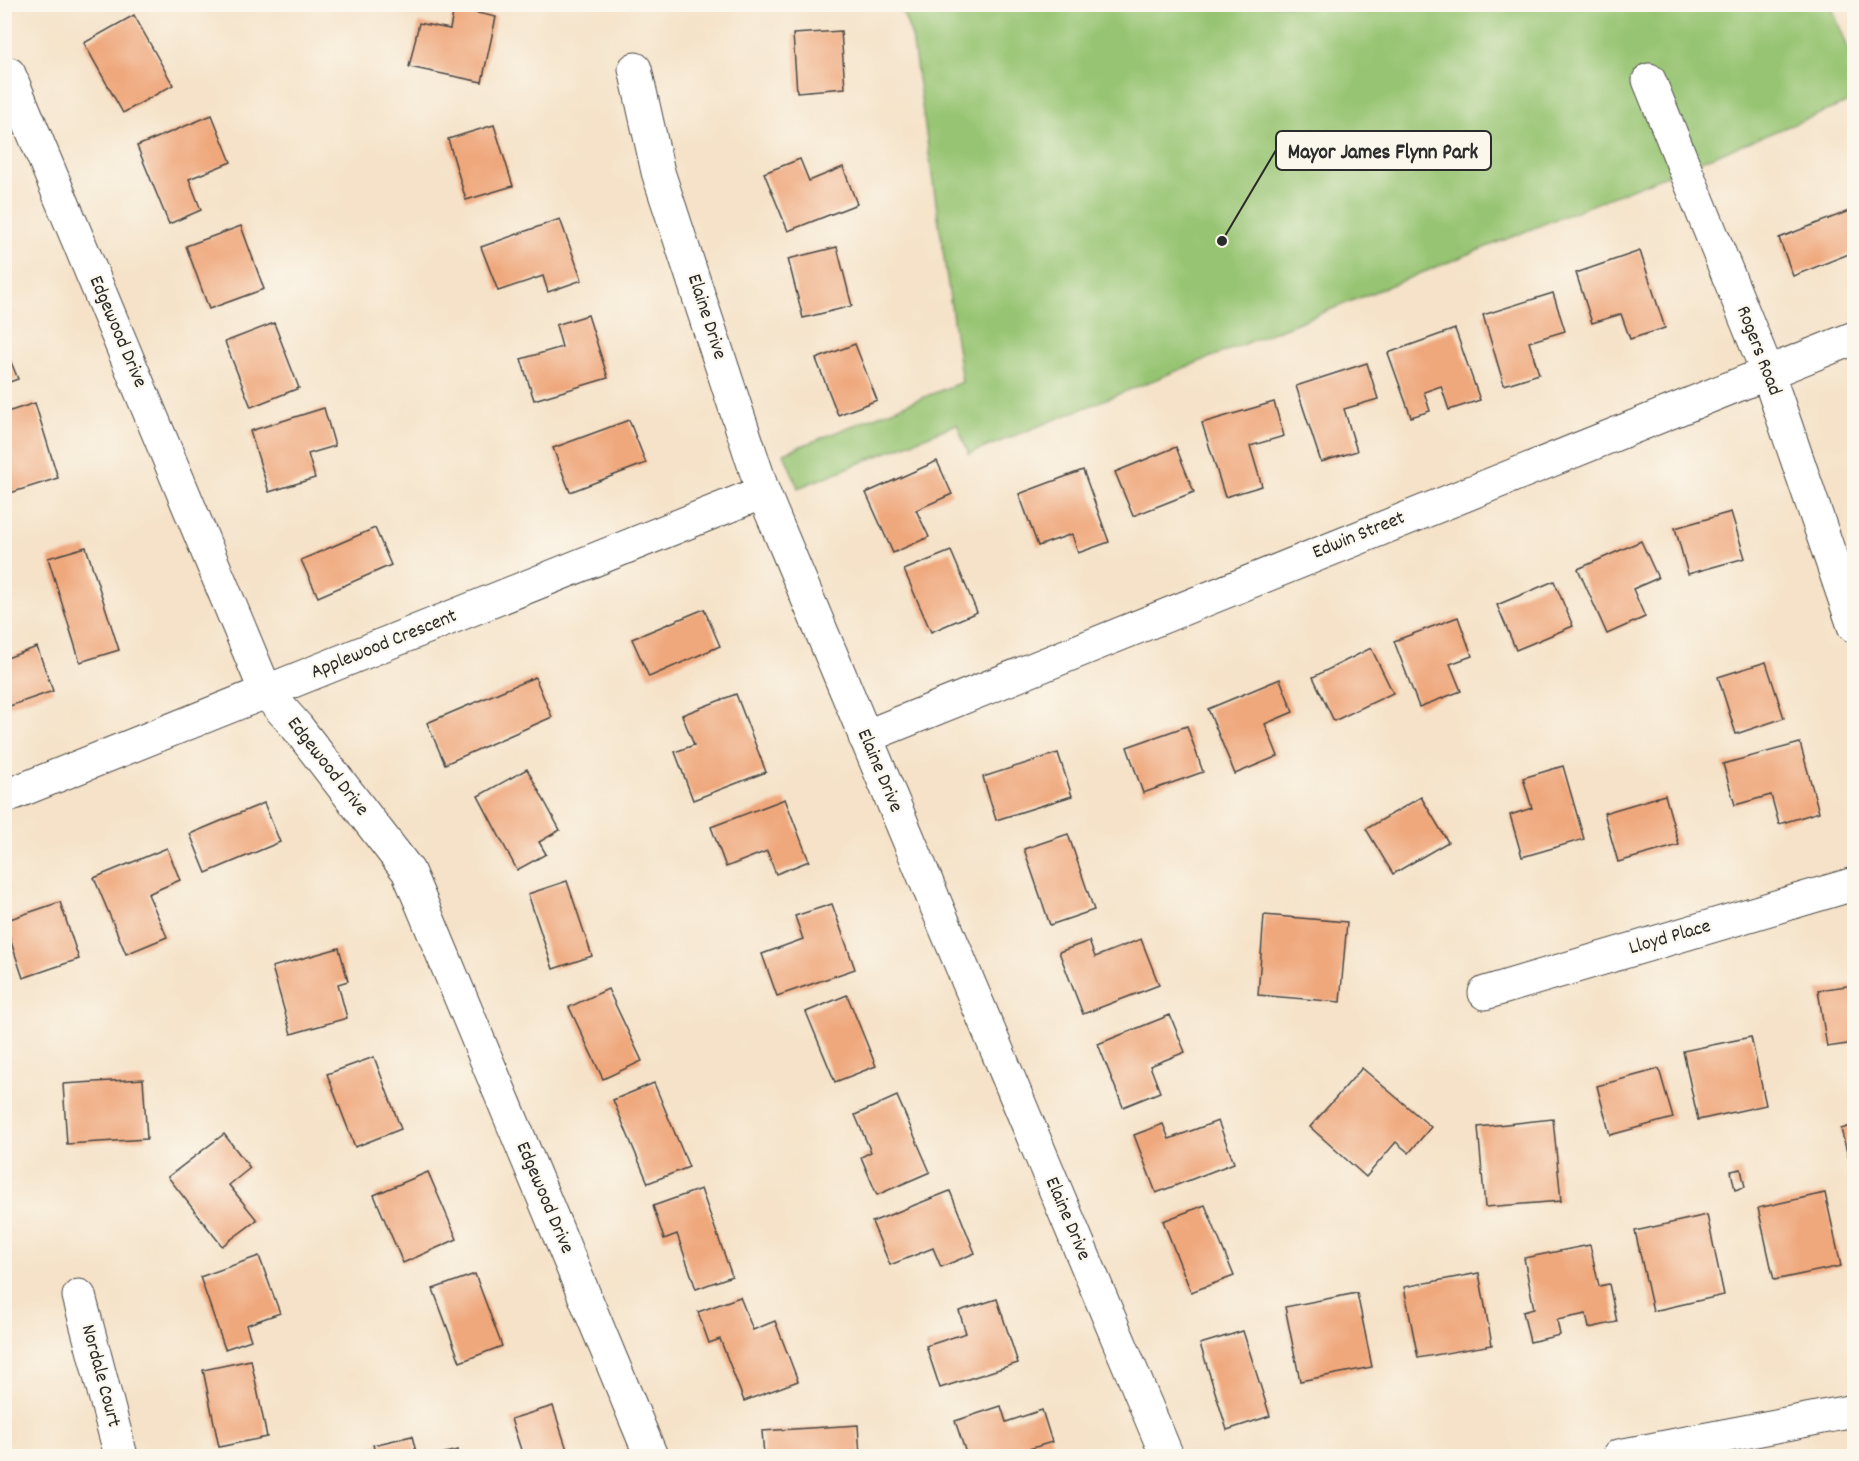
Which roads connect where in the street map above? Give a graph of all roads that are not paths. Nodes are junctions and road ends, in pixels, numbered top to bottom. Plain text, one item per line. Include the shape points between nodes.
1 (634, 69) dead end
2 (9, 74) dead end
3 (1649, 80) dead end
4 (1854, 338) edge
5 (1767, 371) junction
6 (763, 492) junction
7 (1854, 626) edge
8 (266, 692) junction
9 (865, 737) junction
10 (4, 797) edge
11 (1854, 884) edge
12 (1485, 993) dead end
13 (79, 1296) dead end
14 (1854, 1411) edge
15 (121, 1456) edge
16 (651, 1456) edge
17 (1167, 1456) edge
18 (1619, 1456) edge

1 - 6 street, Elaine Drive via 658,172
2 - 8 street, Edgewood Drive
3 - 5 street, Rogers Road
4 - 5 street, Edwin Street
5 - 7 street, Rogers Road
5 - 9 street, Edwin Street
6 - 8 street, Applewood Crescent
6 - 9 street, Elaine Drive
8 - 10 street, Applewood Crescent
8 - 16 street, Edgewood Drive via 408,871
9 - 17 street, Elaine Drive
11 - 12 street, Lloyd Place
13 - 15 street, Nordale Court
14 - 18 street

